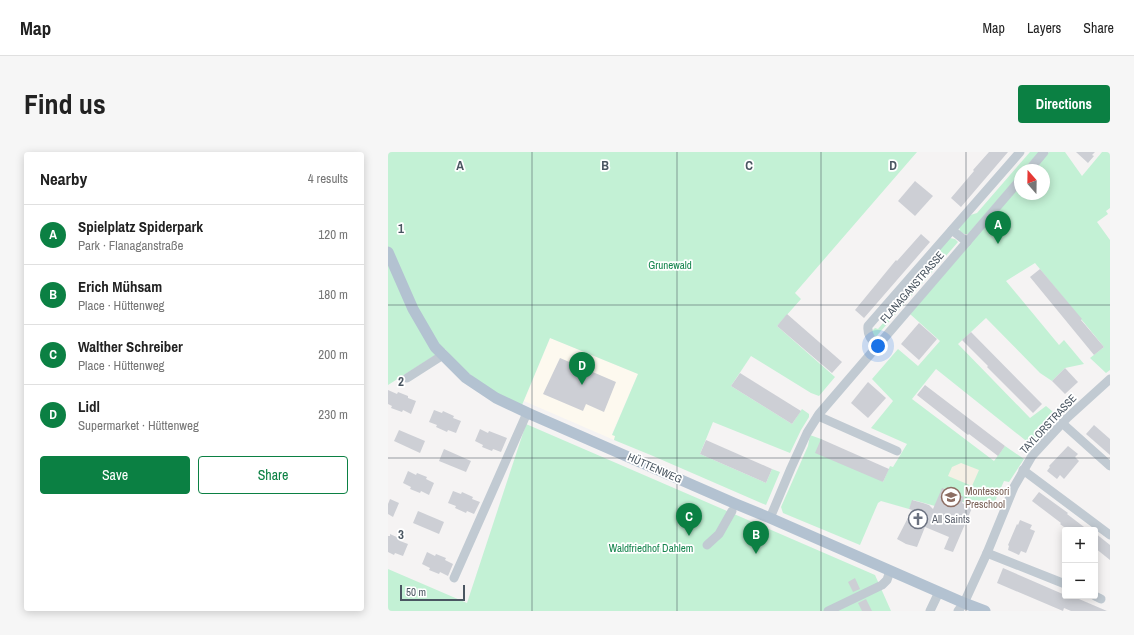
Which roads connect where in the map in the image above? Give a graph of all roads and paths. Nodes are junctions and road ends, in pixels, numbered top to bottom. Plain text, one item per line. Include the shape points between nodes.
1 (1020, 152) edge
2 (1044, 152) edge
3 (1034, 164) edge
4 (1014, 187) edge
5 (952, 230) junction
6 (967, 242) junction
7 (388, 252) edge
8 (878, 345) junction
9 (442, 355) junction
10 (407, 378) dead end
11 (1110, 379) edge
12 (527, 413) junction
13 (818, 416) junction
14 (1062, 423) junction
15 (897, 452) dead end
16 (1110, 466) edge
17 (1023, 470) junction
18 (732, 511) dead end
19 (770, 518) junction
20 (1110, 535) edge
21 (707, 545) dead end
22 (986, 553) junction
23 (890, 571) junction
24 (454, 578) dead end
25 (1062, 583) edge
26 (939, 592) junction
27 (961, 607) edge
28 (828, 611) edge
29 (930, 611) edge
30 (985, 611) edge

1 - 5 street
2 - 3 street
4 - 6 street, FLANAGANSTRASSE
5 - 6 street
5 - 8 street via 868,326 867,332
6 - 8 street, FLANAGANSTRASSE
7 - 9 main road, HÜTTENWEG via 413,309
8 - 13 street, FLANAGANSTRASSE
9 - 10 street
9 - 12 main road, HÜTTENWEG via 466,378 496,398
11 - 14 street, TAYLORSTRASSE
12 - 19 main road, HÜTTENWEG
12 - 24 street
13 - 15 street
13 - 19 street, FLANAGANSTRASSE via 807,433
14 - 16 street
14 - 17 street, TAYLORSTRASSE via 1032,456
17 - 20 street
17 - 22 street, TAYLORSTRASSE
18 - 21 street via 719,534
19 - 23 main road, HÜTTENWEG
22 - 25 street
22 - 27 street, TAYLORSTRASSE
23 - 26 main road, HÜTTENWEG
23 - 28 street via 882,585
26 - 27 main road, HÜTTENWEG
26 - 29 street
27 - 30 main road, HÜTTENWEG

